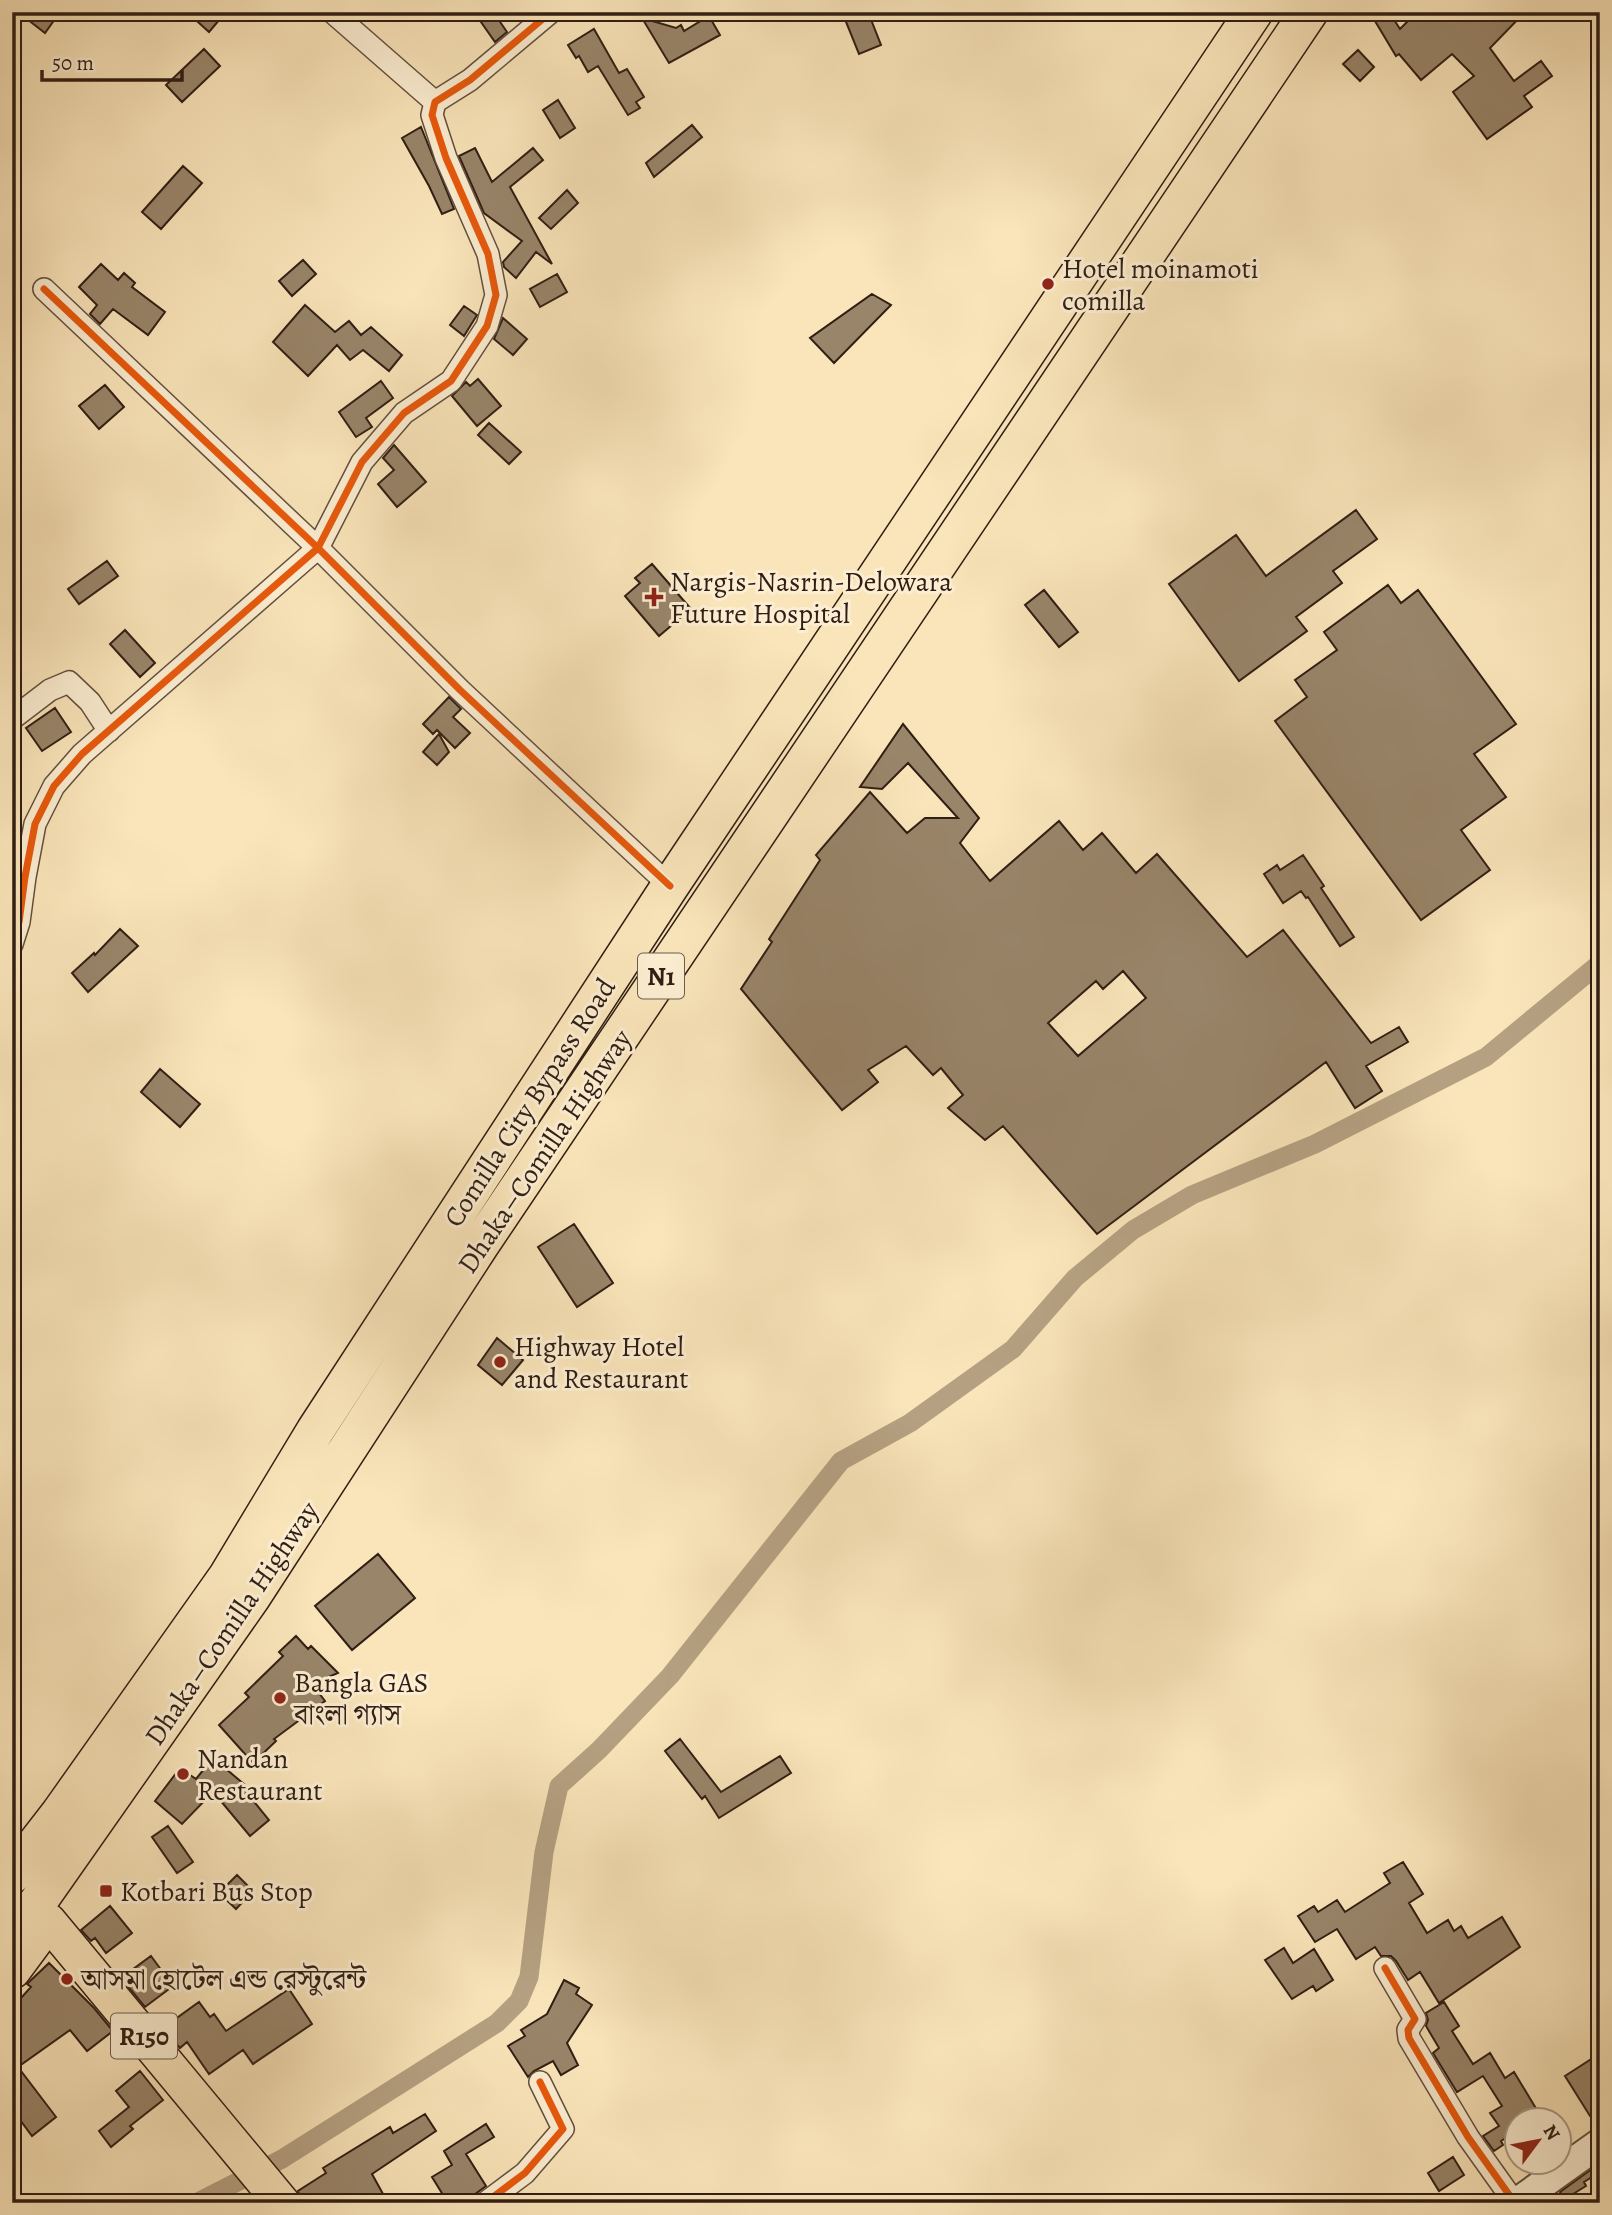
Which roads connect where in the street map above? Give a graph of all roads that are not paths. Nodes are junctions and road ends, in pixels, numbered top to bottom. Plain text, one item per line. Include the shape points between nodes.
1 (332, 12) edge
2 (551, 12) edge
3 (1254, 12) edge
4 (1309, 12) edge
5 (435, 102) junction
6 (44, 289) dead end
7 (318, 548) junction
8 (12, 719) edge
9 (109, 731) junction
10 (670, 886) junction
11 (12, 944) edge
12 (262, 1550) junction
13 (12, 1850) edge
14 (12, 1875) edge
15 (48, 1921) junction
16 (12, 1939) edge
17 (1385, 1968) dead end
18 (12, 1970) edge
19 (540, 2082) dead end
20 (1600, 2144) edge
21 (279, 2199) edge
22 (485, 2203) edge
23 (1515, 2203) edge

1 - 5 street
2 - 5 street via 470,80
3 - 10 highway, Comilla City Bypass Road / N1
4 - 12 highway, Dhaka–Comilla Highway / N1 via 488,1234
5 - 7 street via 432,115 488,254 496,295 486,326 451,382 404,412 362,462
6 - 7 street
7 - 9 street
7 - 10 street via 460,690
8 - 9 street via 68,682 90,702
9 - 11 street via 54,786 35,824
10 - 12 highway, Comilla City Bypass Road / N1 via 323,1420
12 - 13 highway via 231,1542
12 - 14 highway, Comilla City Bypass Road / N1 via 226,1577
12 - 15 highway via 284,1577 273,1599
12 - 16 highway, Dhaka–Comilla Highway / N1
15 - 18 highway
15 - 21 main road, R150
17 - 23 street via 1415,2019 1408,2035 1415,2049
19 - 22 street via 563,2129 525,2173
20 - 23 street

